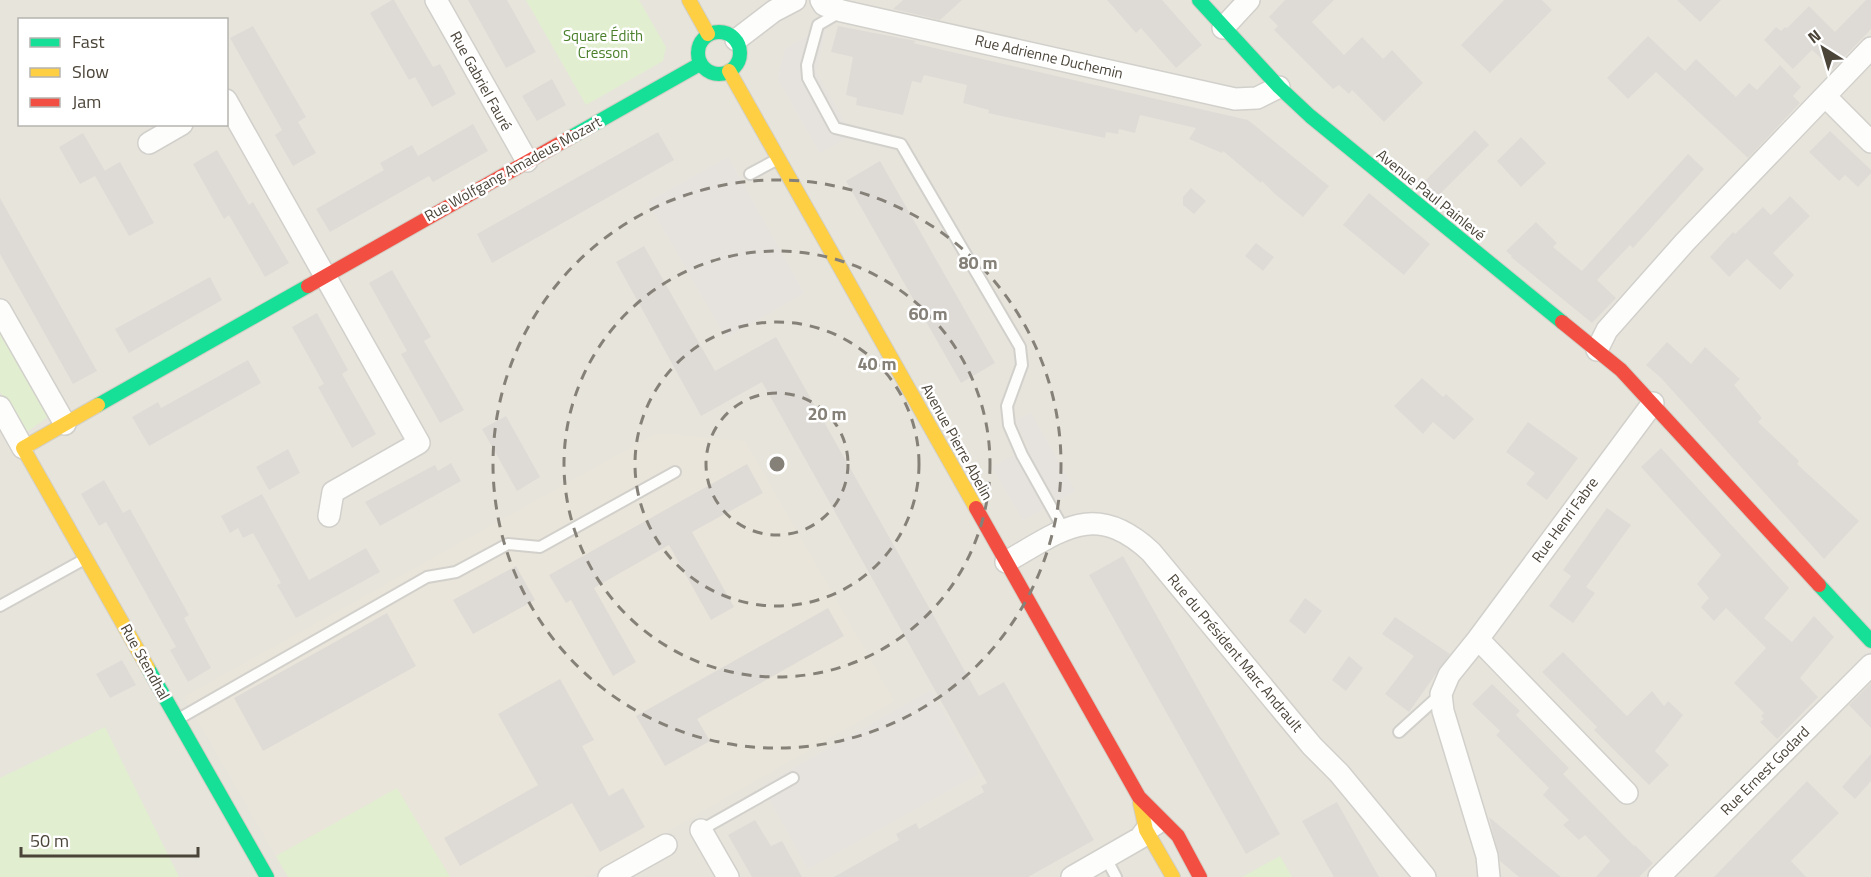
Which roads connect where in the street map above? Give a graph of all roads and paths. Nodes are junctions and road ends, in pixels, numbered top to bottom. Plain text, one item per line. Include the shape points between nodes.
1 (436, 0) edge
2 (689, 0) edge
3 (795, 0) edge
4 (821, 0) edge
5 (1199, 0) edge
6 (1249, 0) edge
7 (842, 11) junction
8 (1223, 28) junction
9 (708, 34) junction
10 (736, 40) junction
11 (1871, 48) edge
12 (700, 64) junction
13 (729, 71) junction
14 (1279, 87) junction
15 (1825, 96) junction
16 (228, 104) edge
17 (179, 126) edge
18 (1871, 142) edge
19 (149, 143) dead end
20 (779, 158) junction
21 (527, 161) junction
22 (750, 174) dead end
23 (326, 275) junction
24 (0, 310) edge
25 (1597, 350) junction
26 (1653, 403) junction
27 (0, 407) edge
28 (65, 424) junction
29 (23, 448) junction
30 (675, 472) dead end
31 (329, 516) dead end
32 (1064, 530) junction
33 (86, 558) junction
34 (1006, 562) junction
35 (0, 606) edge
36 (1478, 639) junction
37 (1871, 641) edge
38 (1871, 665) edge
39 (1441, 694) junction
40 (177, 720) junction
41 (1399, 732) dead end
42 (793, 778) dead end
43 (1627, 793) dead end
44 (1154, 826) junction
45 (701, 830) joint
46 (666, 845) dead end
47 (1106, 858) junction
48 (267, 877) edge
49 (609, 877) edge
50 (728, 877) edge
51 (1072, 877) edge
52 (1116, 877) edge
53 (1173, 877) edge
54 (1200, 877) edge
55 (1425, 877) edge
56 (1488, 877) edge
57 (1659, 877) edge

1 - 21 street, Rue Gabriel Fauré
2 - 9 street
3 - 10 street
4 - 7 street, Rue Adrienne Duchemin
5 - 8 street, Avenue Paul Painlevé
6 - 8 street
7 - 14 street, Rue Adrienne Duchemin via 1235,99 1257,98
7 - 32 lane via 818,25 807,65 808,78 835,128 902,144 1020,347 1022,365 1007,406 1009,425
8 - 14 street, Avenue Paul Painlevé
9 - 10 street via 726,33
9 - 12 street via 697,51
10 - 13 street via 740,54
11 - 15 street
12 - 13 street via 710,72
12 - 21 street, Rue Wolfgang Amadeus Mozart
13 - 20 street, Avenue Pierre Abelin
14 - 25 street, Avenue Paul Painlevé via 1310,117
15 - 18 street
15 - 25 street via 1685,242 1607,330
16 - 23 street
17 - 19 street
20 - 22 lane
20 - 34 street, Avenue Pierre Abelin
21 - 23 street, Rue Wolfgang Amadeus Mozart
23 - 28 street, Rue Wolfgang Amadeus Mozart
23 - 31 street via 419,443 333,492
24 - 28 street
25 - 26 street, Avenue Paul Painlevé
26 - 36 street, Rue Henri Fabre
26 - 37 street, Avenue Paul Painlevé
27 - 29 street, Rue Stendhal
28 - 29 street
29 - 33 street, Rue Stendhal
30 - 40 lane via 540,547 508,544 456,572 427,577
32 - 34 street, Rue du Président Marc Andrault
32 - 55 street, Rue du Président Marc Andrault via 1101,523 1119,528 1151,552
33 - 35 lane
33 - 40 street, Rue Stendhal
34 - 44 street, Avenue Pierre Abelin
36 - 39 street, Rue Henri Fabre via 1449,675
36 - 43 street
38 - 57 street, Rue Ernest Godard
39 - 41 lane
39 - 56 street via 1486,856
40 - 48 street, Rue Stendhal
42 - 45 lane
44 - 47 street
44 - 53 street, Avenue Pierre Abelin
44 - 54 street, Avenue Pierre Abelin via 1178,836
45 - 50 street
46 - 49 street
47 - 51 street
47 - 52 lane

